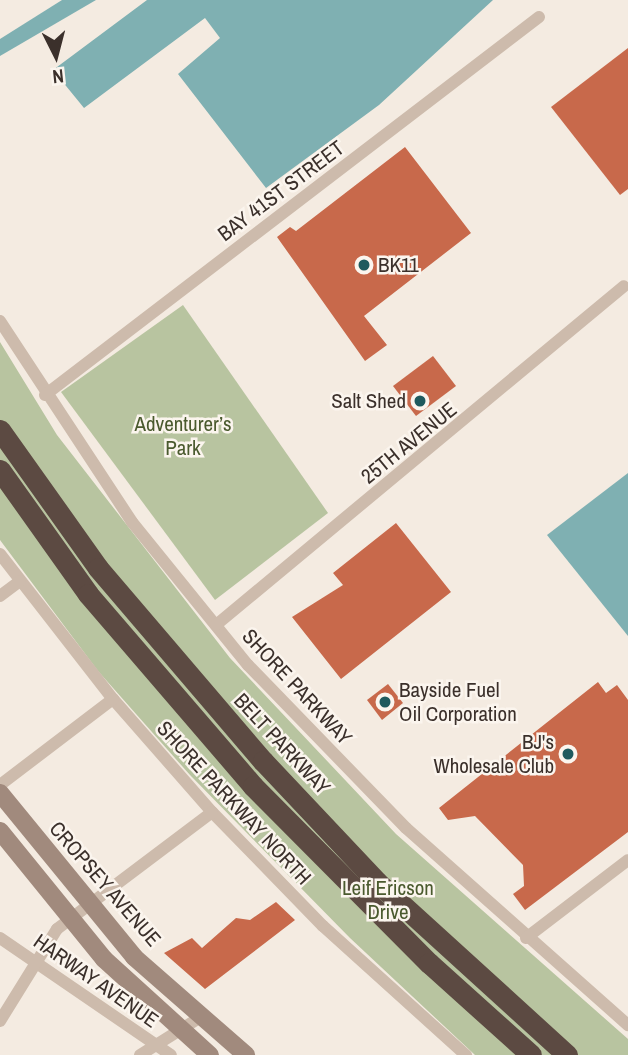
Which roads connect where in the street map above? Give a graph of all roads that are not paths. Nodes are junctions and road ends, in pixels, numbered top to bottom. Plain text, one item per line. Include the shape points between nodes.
1 (540, 17) dead end
2 (624, 286) dead end
3 (0, 321) edge
4 (45, 395) junction
5 (0, 430) edge
6 (0, 470) edge
7 (0, 554) edge
8 (20, 581) junction
9 (0, 596) edge
10 (216, 625) junction
11 (113, 699) junction
12 (0, 785) edge
13 (0, 793) edge
14 (212, 812) junction
15 (0, 831) edge
16 (628, 860) edge
17 (88, 906) junction
18 (68, 920) junction
19 (0, 938) edge
20 (526, 938) junction
21 (37, 962) junction
22 (204, 1015) junction
23 (0, 1020) edge
24 (628, 1024) edge
25 (177, 1028) junction
26 (153, 1044) junction
27 (140, 1055) edge
28 (171, 1055) edge
29 (210, 1055) edge
30 (246, 1055) edge
31 (466, 1055) edge
32 (531, 1055) edge
33 (567, 1055) edge

1 - 4 street, BAY 41ST STREET
2 - 10 street, 25TH AVENUE
3 - 4 street, SHORE PARKWAY
4 - 10 street, SHORE PARKWAY via 132,522
5 - 33 highway, BELT PARKWAY via 98,568 263,761 377,881
6 - 32 highway via 97,604 253,786 429,963
7 - 8 street, SHORE PARKWAY NORTH
8 - 9 street
8 - 11 street, SHORE PARKWAY NORTH
10 - 20 street, SHORE PARKWAY via 307,729
11 - 12 street
11 - 14 street, SHORE PARKWAY NORTH
13 - 17 main road, CROPSEY AVENUE
14 - 17 street
14 - 31 street, SHORE PARKWAY NORTH via 323,926
15 - 18 main road
16 - 20 street
17 - 18 street
17 - 22 main road, CROPSEY AVENUE via 134,957
18 - 21 street
18 - 25 main road
19 - 21 street, HARWAY AVENUE
20 - 24 street, SHORE PARKWAY
21 - 23 street
21 - 26 street, HARWAY AVENUE
22 - 25 street
22 - 30 main road, CROPSEY AVENUE
25 - 26 street
25 - 29 main road
26 - 27 street
26 - 28 street, HARWAY AVENUE

